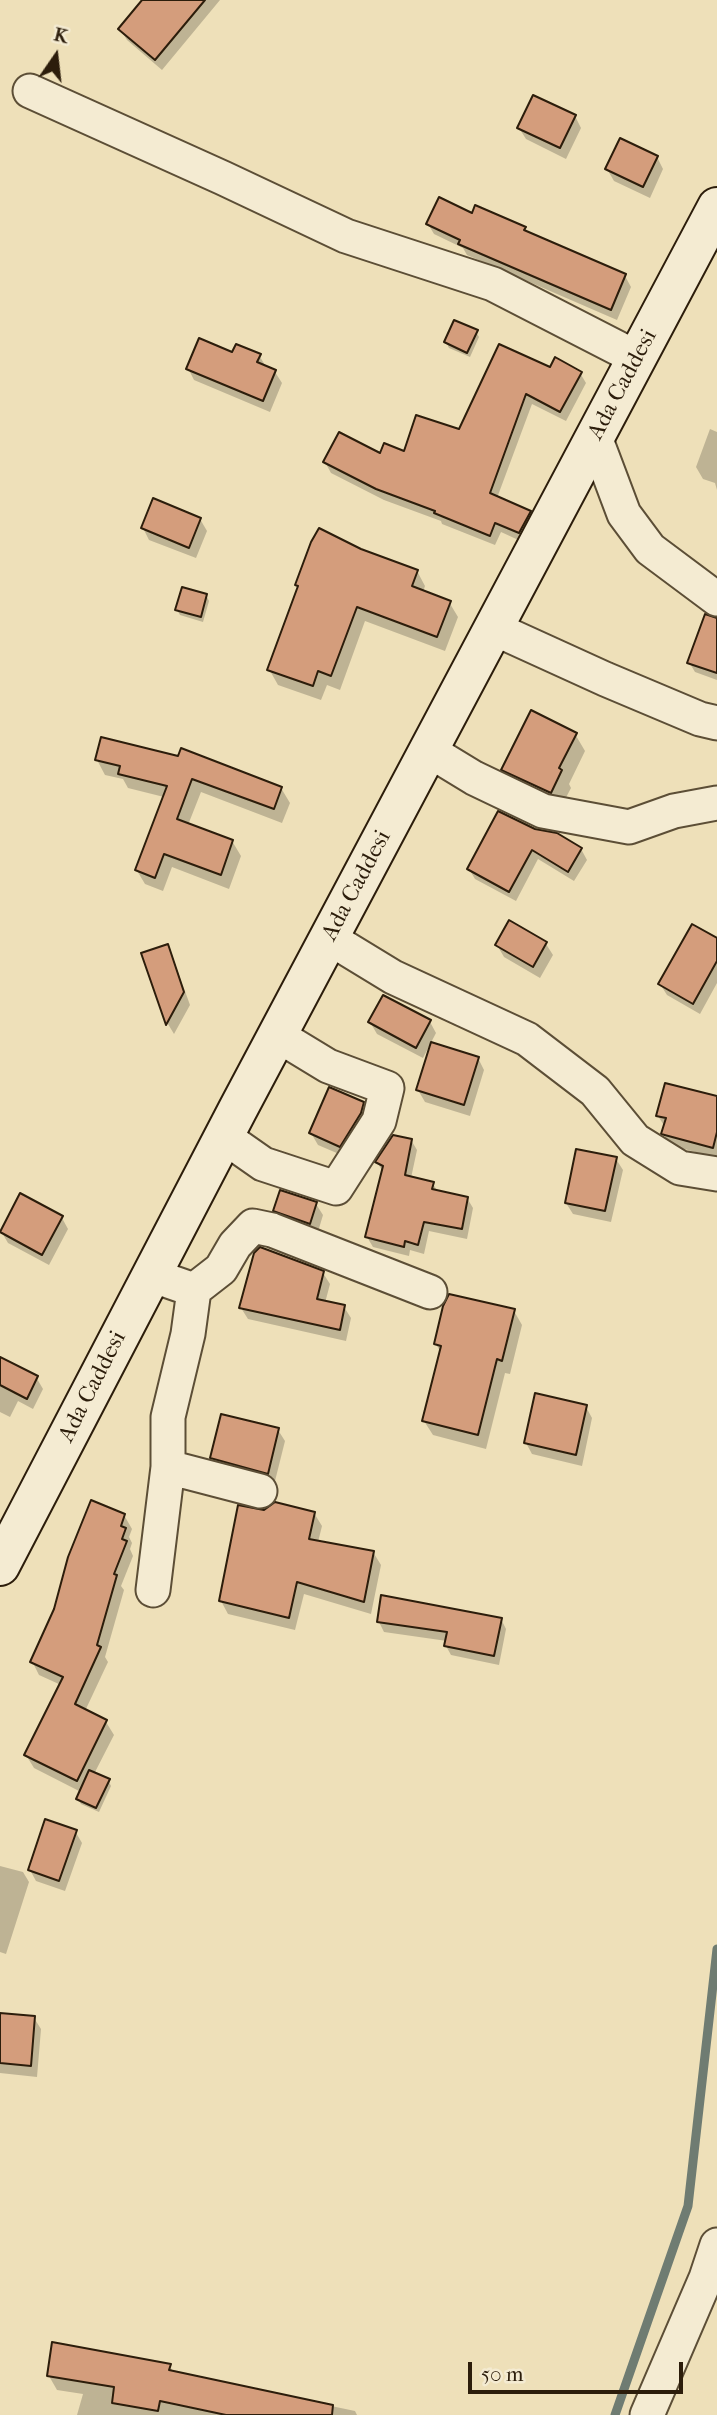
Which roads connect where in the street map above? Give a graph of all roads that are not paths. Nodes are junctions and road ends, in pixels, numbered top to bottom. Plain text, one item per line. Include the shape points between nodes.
1 (30, 91) dead end
2 (717, 207) edge
3 (637, 358) junction
4 (595, 437) junction
5 (717, 599) edge
6 (494, 628) junction
7 (717, 723) edge
8 (429, 750) junction
9 (717, 803) edge
10 (329, 938) junction
11 (277, 1035) junction
12 (223, 1136) junction
13 (717, 1174) edge
14 (151, 1275) junction
15 (194, 1290) junction
16 (429, 1292) dead end
17 (168, 1467) junction
18 (260, 1491) dead end
19 (0, 1566) edge
20 (153, 1590) dead end
21 (714, 2261) edge
22 (647, 2415) edge

1 - 3 street via 346,236 493,284
2 - 3 main road, Ada Caddesi
3 - 4 main road, Ada Caddesi
4 - 5 street via 624,514 650,549
4 - 6 main road, Ada Caddesi
6 - 7 street
6 - 8 main road, Ada Caddesi
8 - 9 street via 542,811 629,827 674,811
8 - 10 main road, Ada Caddesi
10 - 11 main road, Ada Caddesi
10 - 13 street via 393,977 527,1039 595,1091 635,1140 680,1168
11 - 12 main road, Ada Caddesi
11 - 12 street via 328,1066 387,1088 379,1121 336,1188 263,1164
12 - 14 main road, Ada Caddesi
14 - 15 street
14 - 19 main road, Ada Caddesi
15 - 16 street via 221,1269 234,1245 253,1226
15 - 17 street via 168,1417
17 - 18 street
17 - 20 street
21 - 22 street

